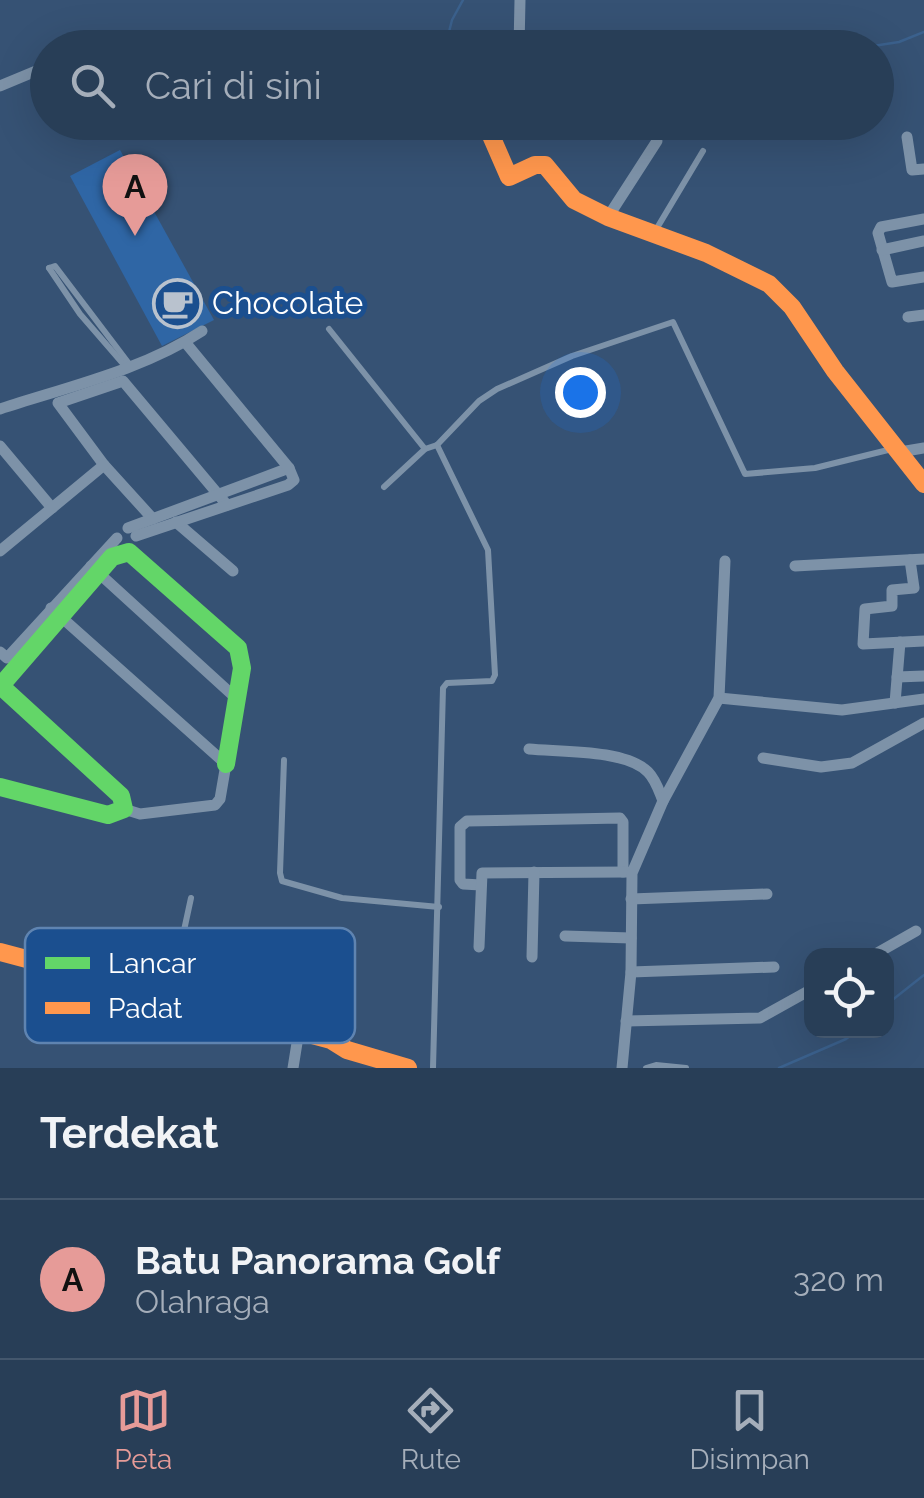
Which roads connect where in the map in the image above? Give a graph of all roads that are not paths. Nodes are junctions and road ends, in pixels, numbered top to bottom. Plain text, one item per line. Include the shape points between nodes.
1 (520, 0) edge
2 (519, 30) edge
3 (30, 74) edge
4 (0, 86) edge
5 (907, 137) dead end
6 (493, 140) edge
7 (657, 141) dead end
8 (702, 151) dead end
9 (924, 170) edge
10 (608, 217) junction
11 (924, 219) edge
12 (654, 234) junction
13 (924, 242) edge
14 (882, 250) junction
15 (924, 277) edge
16 (924, 316) edge
17 (908, 317) dead end
18 (328, 329) dead end
19 (202, 331) dead end
20 (185, 342) junction
21 (128, 366) junction
22 (0, 410) edge
23 (436, 445) junction
24 (0, 446) edge
25 (924, 448) edge
26 (425, 449) junction
27 (899, 449) junction
28 (104, 465) junction
29 (924, 484) edge
30 (384, 487) dead end
31 (222, 499) junction
32 (52, 508) junction
33 (153, 519) junction
34 (176, 522) junction
35 (128, 540) junction
36 (0, 550) edge
37 (917, 560) edge
38 (724, 561) dead end
39 (795, 566) dead end
40 (95, 569) junction
41 (233, 571) dead end
42 (56, 612) junction
43 (924, 641) edge
44 (900, 642) junction
45 (2, 658) edge
46 (924, 676) edge
47 (897, 677) junction
48 (2, 687) edge
49 (719, 698) junction
50 (924, 698) edge
51 (238, 700) junction
52 (894, 703) junction
53 (924, 724) edge
54 (528, 749) dead end
55 (763, 758) dead end
56 (284, 760) dead end
57 (226, 764) junction
58 (0, 787) edge
59 (663, 801) junction
60 (124, 809) junction
61 (534, 872) junction
62 (627, 872) junction
63 (482, 879) junction
64 (767, 894) dead end
65 (191, 898) dead end
66 (631, 899) junction
67 (438, 907) junction
68 (185, 928) edge
69 (916, 931) dead end
70 (564, 936) dead end
71 (631, 938) junction
72 (479, 947) dead end
73 (886, 948) edge
74 (0, 952) edge
75 (25, 958) edge
76 (532, 958) dead end
77 (0, 964) edge
78 (774, 967) dead end
79 (25, 971) edge
80 (632, 972) junction
81 (804, 993) edge
82 (626, 1021) junction
83 (298, 1043) joint
84 (335, 1043) edge
85 (356, 1058) edge
86 (400, 1067) edge
87 (293, 1068) edge
88 (433, 1068) edge
89 (622, 1068) edge
90 (646, 1068) edge
91 (686, 1068) edge

1 - 2 street
3 - 4 street
5 - 9 street via 912,170
6 - 10 street via 509,177 545,165 568,195
7 - 10 street
8 - 12 lane
10 - 12 street
11 - 14 street via 881,227
12 - 27 street via 769,284
13 - 14 street
14 - 15 street via 892,282
16 - 17 street
18 - 26 lane
19 - 20 street
20 - 21 street
20 - 31 street via 295,477 288,485
21 - 21 lane via 80,314 49,268 55,266
21 - 22 street
23 - 26 lane
23 - 27 lane via 497,389 673,322 745,474 814,468
23 - 67 lane via 488,550 496,675 443,688
24 - 32 street
25 - 27 street
26 - 30 lane
27 - 29 street
28 - 31 street via 58,404 121,381
28 - 32 street
28 - 33 street
31 - 33 street
31 - 34 street
32 - 36 street
33 - 35 street
34 - 35 street
34 - 41 street
35 - 40 street
35 - 51 street via 236,644 242,668
37 - 39 street
37 - 44 street via 914,588 892,590 892,606 866,609 862,644
38 - 49 street
40 - 42 street
40 - 51 street
42 - 45 street
42 - 48 street
42 - 57 street
43 - 44 street
44 - 47 street
46 - 47 street
47 - 52 street
48 - 60 street via 122,796
49 - 52 street via 842,710
49 - 59 street
50 - 52 street
51 - 57 street
53 - 55 street via 852,763 821,767
54 - 59 street via 633,762 647,771
56 - 67 lane via 282,881 332,896
57 - 60 street via 215,805 140,814
58 - 60 street via 108,815
59 - 62 street
61 - 62 street
61 - 63 street
61 - 76 street
62 - 63 street via 618,817 464,822 460,872
62 - 66 street
63 - 72 street
64 - 66 street
65 - 68 lane
66 - 71 street
67 - 88 lane
69 - 73 street
70 - 71 street
71 - 80 street
74 - 75 street
77 - 79 street
78 - 80 street
80 - 82 street
81 - 82 street via 760,1018
82 - 89 street
83 - 85 street
83 - 87 street
84 - 85 street
85 - 86 street
90 - 91 lane

